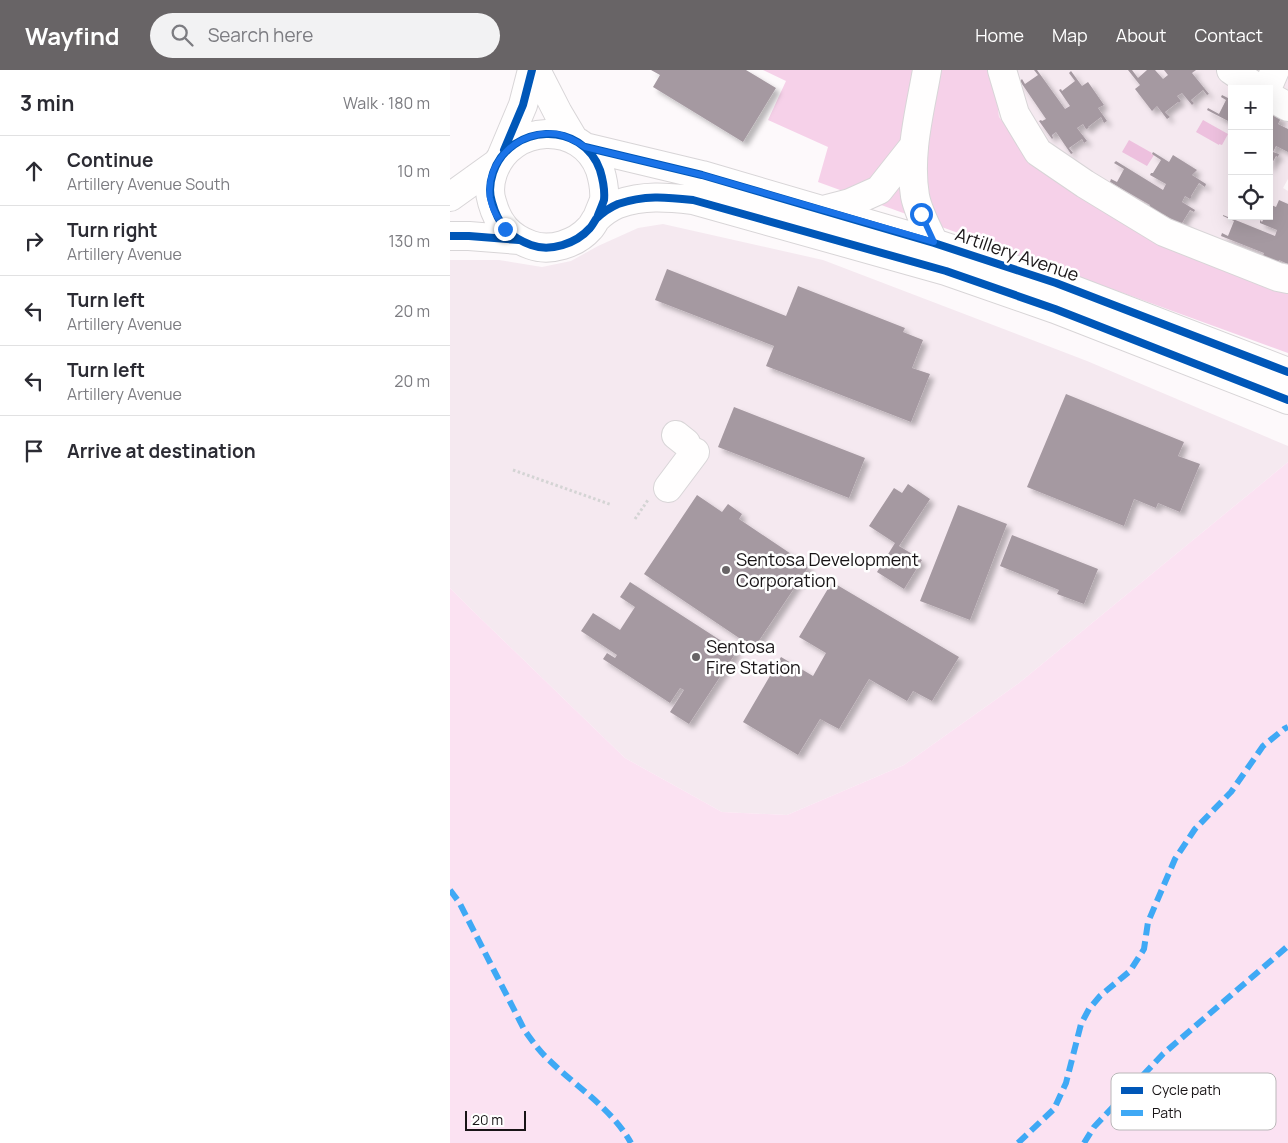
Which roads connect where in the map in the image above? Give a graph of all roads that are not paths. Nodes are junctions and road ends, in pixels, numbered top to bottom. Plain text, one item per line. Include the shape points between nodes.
1 (532, 70) edge
2 (536, 70) edge
3 (927, 70) edge
4 (1002, 70) edge
5 (1231, 70) edge
6 (1275, 70) edge
7 (1253, 85) edge
8 (1269, 85) edge
9 (1273, 98) edge
10 (1288, 107) edge
11 (579, 143) junction
12 (914, 147) junction
13 (499, 159) junction
14 (450, 197) edge
15 (823, 210) junction
16 (597, 218) junction
17 (450, 236) edge
18 (519, 240) junction
19 (934, 242) junction
20 (1288, 279) edge
21 (1288, 372) edge
22 (1288, 400) edge
23 (686, 443) dead end
24 (668, 488) dead end

1 - 13 street via 523,105
2 - 11 street via 558,113
3 - 12 street
4 - 20 street via 1016,114 1038,152 1164,232
5 - 7 street
6 - 8 street
9 - 10 street
11 - 13 street, Artillery Avenue via 559,134 543,133 514,144
11 - 15 street, Artillery Avenue
11 - 16 street via 597,162 604,180 604,200
12 - 15 street via 879,190
12 - 19 street via 915,197
13 - 14 street, Artillery Avenue
13 - 18 street via 491,180 490,198 495,215
15 - 19 street, Artillery Avenue
16 - 18 street via 589,230 564,245 535,246
16 - 22 street via 616,205 638,199 666,197 693,200 946,271 1055,309
17 - 18 street
19 - 21 street, Artillery Avenue via 1056,283
23 - 24 street

